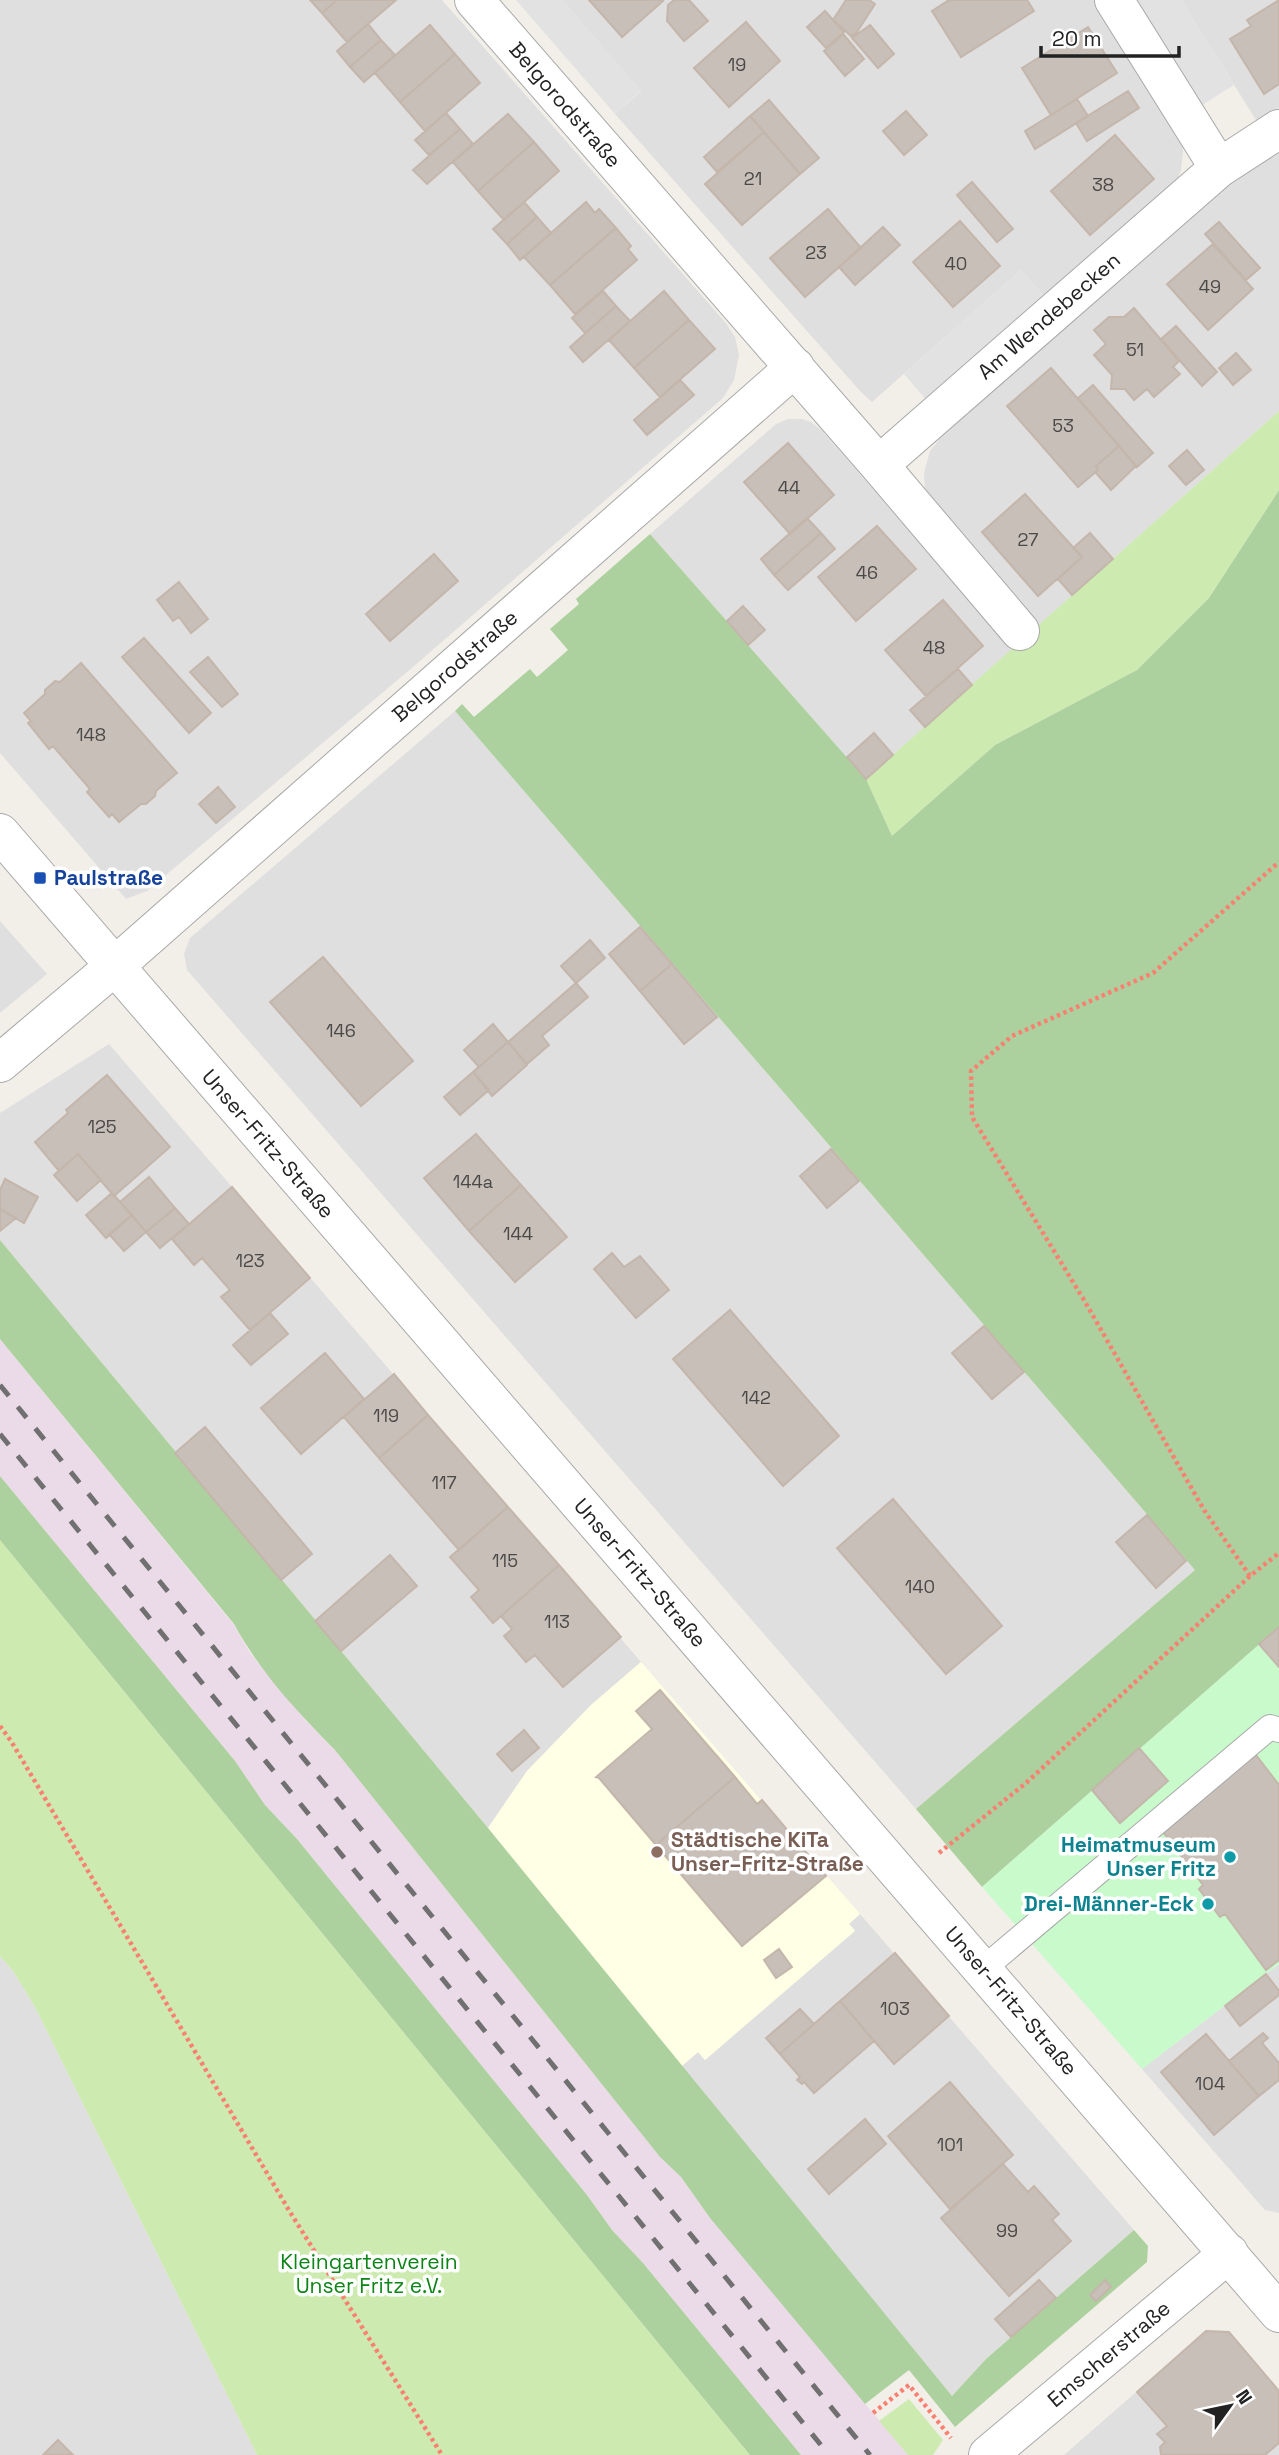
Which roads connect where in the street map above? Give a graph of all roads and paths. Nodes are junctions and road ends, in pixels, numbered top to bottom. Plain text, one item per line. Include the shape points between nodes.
1 (474, 0) edge
2 (1114, 0) edge
3 (1279, 129) edge
4 (1219, 168) junction
5 (795, 368) junction
6 (879, 465) junction
7 (1020, 631) dead end
8 (0, 833) edge
9 (1279, 862) edge
10 (116, 965) junction
11 (0, 1063) edge
12 (1279, 1553) edge
13 (1250, 1576) junction
14 (0, 1726) edge
15 (1279, 1730) edge
16 (906, 1880) junction
17 (983, 1969) junction
18 (1229, 2253) junction
19 (1275, 2300) edge
20 (930, 2412) dead end
21 (873, 2413) dead end
22 (442, 2455) edge
23 (988, 2455) edge

1 - 5 street, Belgorodstraße
2 - 4 street
3 - 4 street, Am Wendebecken
4 - 6 street, Am Wendebecken
5 - 6 street, Belgorodstraße
5 - 10 street, Belgorodstraße
6 - 7 street, Belgorodstraße
8 - 10 street, Unser-Fritz-Straße
9 - 13 path via 1153,973 1012,1036 971,1071 972,1117 1205,1510
10 - 11 street
10 - 16 street, Unser-Fritz-Straße
12 - 13 path
13 - 16 path via 1026,1783
14 - 22 path via 290,2212
15 - 17 lane via 1270,1727
16 - 17 street, Unser-Fritz-Straße
17 - 18 street, Unser-Fritz-Straße
18 - 19 street, Unser-Fritz-Straße
18 - 23 street, Emscherstraße
20 - 21 path via 909,2385

